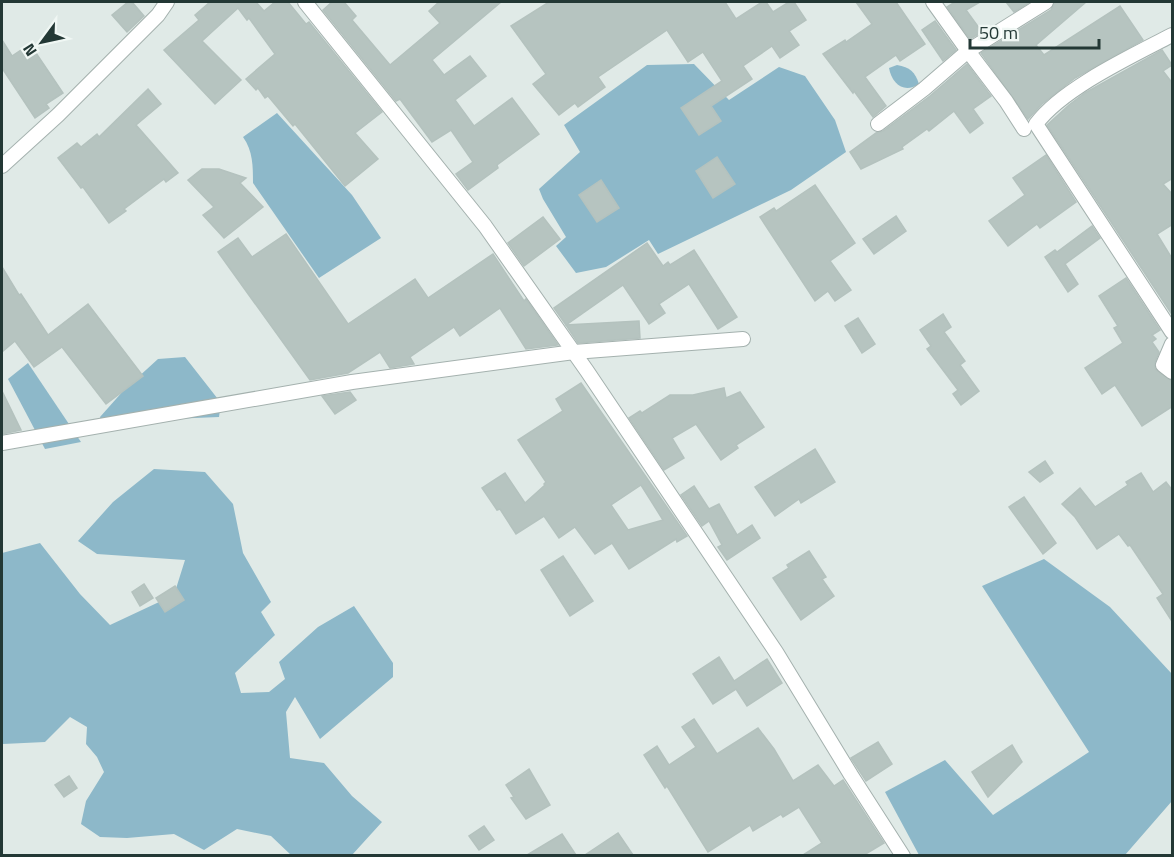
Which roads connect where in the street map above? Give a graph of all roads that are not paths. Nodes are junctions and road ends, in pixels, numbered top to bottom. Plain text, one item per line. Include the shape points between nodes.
1 (167, 2) edge
2 (305, 2) edge
3 (933, 2) edge
4 (1046, 2) edge
5 (1173, 34) edge
6 (968, 51) junction
7 (878, 124) dead end
8 (1024, 129) dead end
9 (2, 166) edge
10 (1173, 332) edge
11 (743, 339) dead end
12 (1173, 344) edge
13 (574, 352) junction
14 (1173, 372) edge
15 (2, 443) edge
16 (903, 855) edge

1 - 9 street via 66,107
2 - 13 street via 485,226
3 - 6 street
4 - 6 street
5 - 10 street via 1101,73 1046,110 1036,124
6 - 7 street
6 - 8 street
11 - 13 street
12 - 14 street via 1163,364
13 - 15 street via 352,382
13 - 16 street via 776,652

